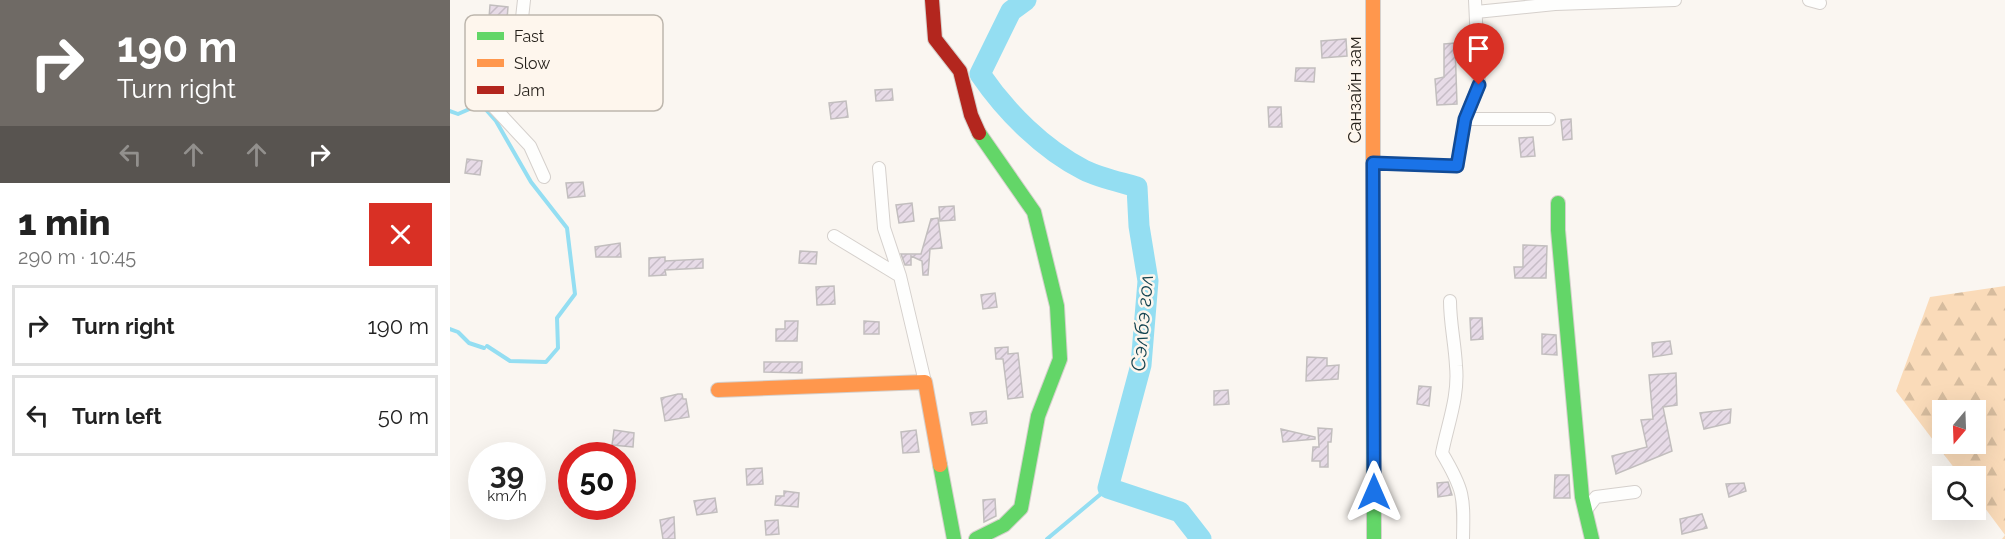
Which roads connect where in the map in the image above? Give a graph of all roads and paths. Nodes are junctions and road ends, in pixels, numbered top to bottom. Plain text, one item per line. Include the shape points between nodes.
1 (524, 0) edge
2 (932, 0) edge
3 (1373, 0) edge
4 (1676, 0) edge
5 (1559, 2) edge
6 (1475, 6) edge
7 (522, 15) edge
8 (497, 111) edge
9 (1549, 118) dead end
10 (1465, 119) junction
11 (1373, 163) junction
12 (879, 168) dead end
13 (544, 177) dead end
14 (1558, 203) dead end
15 (834, 236) dead end
16 (900, 276) junction
17 (1450, 301) dead end
18 (926, 382) junction
19 (718, 390) dead end
20 (1635, 492) dead end
21 (1586, 510) junction
22 (954, 539) edge
23 (976, 539) edge
24 (1374, 539) edge
25 (1463, 539) edge
26 (1592, 539) edge

1 - 7 street
2 - 23 street via 935,39 960,71 981,137 1034,212 1057,306 1060,359 1038,416 1021,508 1004,525
3 - 11 street, Санзайн зам
4 - 5 street
5 - 6 street
6 - 10 street via 1479,85
8 - 13 street via 530,146
9 - 10 street
10 - 11 street via 1457,166
11 - 24 street, Санзайн зам
12 - 16 street via 884,228
14 - 21 street via 1570,373
15 - 16 street
16 - 18 street
17 - 25 street via 1457,366 1455,408 1442,453 1460,482
18 - 19 street
18 - 22 street
20 - 21 street via 1596,497
21 - 26 street

